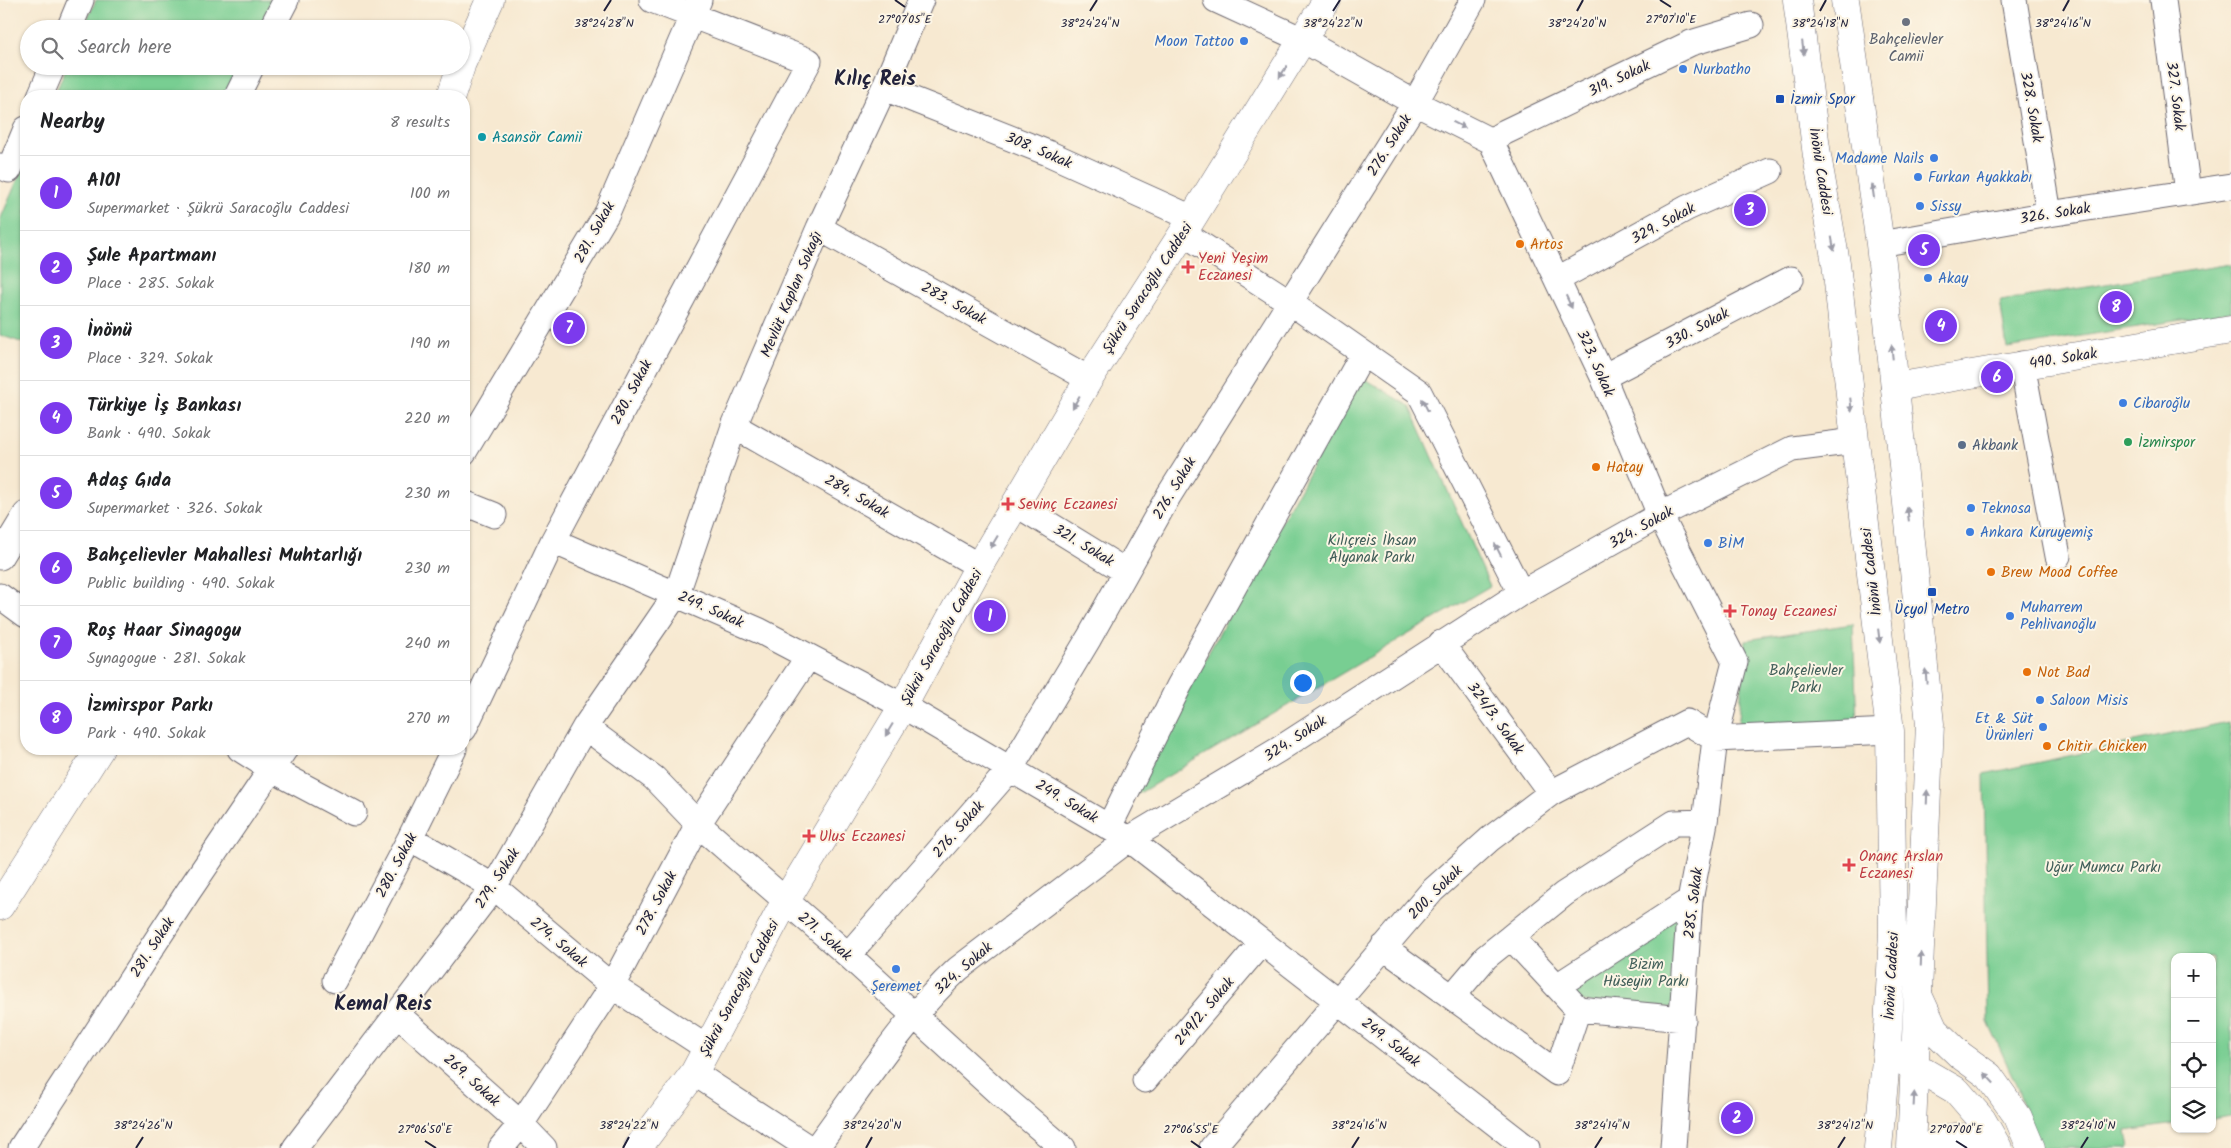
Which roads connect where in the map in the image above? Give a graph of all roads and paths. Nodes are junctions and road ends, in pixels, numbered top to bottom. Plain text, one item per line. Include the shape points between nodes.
1 (81, 0) edge
2 (286, 0) edge
3 (490, 0) edge
4 (652, 0) edge
5 (920, 0) edge
6 (1216, 0) edge
7 (1327, 0) edge
8 (1473, 0) edge
9 (1797, 0) edge
10 (1845, 0) edge
11 (2014, 0) edge
12 (2163, 0) edge
13 (696, 7) edge
14 (73, 20) edge
15 (276, 20) edge
16 (1751, 25) dead end
17 (1303, 40) junction
18 (470, 46) edge
19 (49, 75) edge
20 (247, 75) edge
21 (458, 75) edge
22 (884, 88) junction
23 (43, 90) edge
24 (239, 90) edge
25 (454, 90) edge
26 (1415, 103) junction
27 (1491, 141) junction
28 (20, 143) edge
29 (0, 166) edge
30 (1770, 171) dead end
31 (2231, 186) edge
32 (2188, 193) junction
33 (2049, 214) junction
34 (1188, 226) junction
35 (819, 228) junction
36 (1880, 244) junction
37 (1790, 278) dead end
38 (1558, 279) junction
39 (1290, 302) junction
40 (2231, 330) edge
41 (1363, 354) junction
42 (2022, 364) junction
43 (1603, 377) junction
44 (1089, 379) junction
45 (1895, 387) junction
46 (734, 426) junction
47 (1855, 441) junction
48 (470, 442) edge
49 (1016, 504) junction
50 (470, 505) edge
51 (494, 515) dead end
52 (1660, 515) junction
53 (20, 524) edge
54 (553, 541) junction
55 (2058, 556) dead end
56 (0, 557) edge
57 (980, 566) junction
58 (1125, 570) junction
59 (677, 593) junction
60 (1521, 593) junction
61 (0, 596) edge
62 (20, 610) edge
63 (1441, 643) junction
64 (808, 657) junction
65 (1736, 662) joint
66 (903, 706) junction
67 (470, 716) edge
68 (585, 727) junction
69 (1890, 731) junction
70 (1715, 739) junction
71 (96, 755) edge
72 (249, 755) edge
73 (282, 755) edge
74 (451, 755) edge
75 (1011, 768) junction
76 (273, 770) junction
77 (1551, 793) junction
78 (354, 813) dead end
79 (1705, 822) junction
80 (698, 824) junction
81 (1119, 833) junction
82 (410, 838) junction
83 (494, 887) junction
84 (1690, 900) junction
85 (785, 902) junction
86 (0, 906) edge
87 (1511, 937) junction
88 (1262, 942) junction
89 (1384, 947) junction
90 (848, 956) junction
91 (335, 980) dead end
92 (612, 986) junction
93 (1557, 986) junction
94 (1452, 997) junction
95 (1919, 997) junction
96 (1337, 1000) junction
97 (1578, 1009) junction
98 (398, 1015) junction
99 (913, 1017) junction
100 (1683, 1019) junction
101 (1917, 1043) junction
102 (707, 1048) junction
103 (1887, 1048) junction
104 (1960, 1055) junction
105 (1916, 1070) junction
106 (694, 1073) junction
107 (1145, 1080) dead end
108 (521, 1124) junction
109 (21, 1148) edge
110 (295, 1148) edge
111 (501, 1148) edge
112 (544, 1148) edge
113 (638, 1148) edge
114 (809, 1148) edge
115 (816, 1148) edge
116 (1063, 1148) edge
117 (1212, 1148) edge
118 (1527, 1148) edge
119 (1673, 1148) edge
120 (1878, 1148) edge
121 (1911, 1148) edge
122 (1928, 1148) edge
123 (1991, 1148) edge
124 (1998, 1148) edge
125 (2031, 1148) edge

1 - 14 street
2 - 15 street
3 - 18 main road
4 - 13 street
5 - 22 street, Mevlüt Kaplan Sokağı
6 - 17 street
7 - 17 main road, Şükrü Saracoğlu Caddesi
8 - 26 street, 276. Sokak
9 -> 47 main road, İnönü Caddesi via 1817,156 1836,263
36 -> 10 main road, İnönü Caddesi
11 - 33 street, 328. Sokak
12 - 32 street, 327. Sokak
13 - 48 street, 281. Sokak via 606,213
13 - 54 street, 280. Sokak via 809,62
16 - 27 street, 319. Sokak via 1692,43
17 - 26 street
17 -> 34 main road, Şükrü Saracoğlu Caddesi
19 - 23 street
20 - 24 street
21 - 25 main road
22 - 34 street, 308. Sokak via 1048,153
22 - 35 street, Mevlüt Kaplan Sokağı
26 -> 27 street
26 - 39 street, 276. Sokak
27 - 38 street, 323. Sokak
28 - 29 street via 9,170
30 - 38 street, 329. Sokak via 1687,208
31 - 32 street, 326. Sokak
32 - 33 street, 326. Sokak
33 - 36 street, 326. Sokak
34 - 39 street, 308. Sokak
34 - 44 main road, Şükrü Saracoğlu Caddesi
35 - 44 street, 283. Sokak
35 - 46 street, Mevlüt Kaplan Sokağı
45 -> 36 main road, İnönü Caddesi
37 - 43 street, 330. Sokak
38 -> 43 street, 323. Sokak
39 - 41 street, 308. Sokak
39 - 58 street, 276. Sokak
40 - 42 main road, 490. Sokak
60 -> 41 street, 308. Sokak via 1419,392
41 - 81 street via 1179,686
42 - 45 main road, 490. Sokak
42 - 55 street
43 - 52 street, 323. Sokak
44 -> 49 main road, Şükrü Saracoğlu Caddesi
95 -> 45 main road, İnönü Caddesi via 1930,724
46 - 57 street, 284. Sokak
46 - 59 street, Mevlüt Kaplan Sokağı
47 - 52 street, 324. Sokak via 1792,449
47 -> 69 main road, İnönü Caddesi
49 -> 57 main road, Şükrü Saracoğlu Caddesi
49 - 58 street, 321. Sokak
50 - 51 street
52 - 60 street, 324. Sokak
52 - 65 street, 323. Sokak
53 - 56 street
54 - 59 street, 249. Sokak
54 - 67 street, 280. Sokak
57 - 66 main road, Şükrü Saracoğlu Caddesi
58 - 75 street, 276. Sokak via 1089,638
59 - 64 street, 249. Sokak
59 - 68 street, 279. Sokak
60 - 63 street, 324. Sokak
61 - 62 street
63 - 77 street, 324/3. Sokak
63 - 81 street, 324. Sokak via 1278,750
64 - 66 street, 249. Sokak
64 - 80 street, 278. Sokak
65 - 70 street, 285. Sokak
66 - 75 street, 249. Sokak
66 -> 85 main road, Şükrü Saracoğlu Caddesi
68 - 80 street, 271. Sokak via 654,778
68 - 83 street, 279. Sokak
69 - 70 street
69 - 103 main road, İnönü Caddesi via 1893,932
70 - 77 street, 200. Sokak via 1687,722
70 - 79 street, 285. Sokak
71 - 86 main road
72 - 76 street
73 - 76 street, 281. Sokak
74 - 82 street, 280. Sokak
75 - 81 street, 249. Sokak
75 - 90 street, 276. Sokak
76 - 78 street
76 - 109 street, 281. Sokak via 188,892
77 - 89 street, 200. Sokak via 1490,839 1432,891
79 - 84 street, 285. Sokak
79 - 87 street via 1674,823 1564,894
80 - 85 street, 271. Sokak
80 - 92 street, 278. Sokak
81 - 88 street, 249. Sokak
81 - 99 street, 324. Sokak via 958,969
82 - 83 street, 274. Sokak
82 - 91 street, 280. Sokak
83 - 92 street, 274. Sokak
83 - 98 street, 279. Sokak
84 - 93 street
84 - 100 street, 285. Sokak
85 - 90 street, 271. Sokak
85 - 102 main road, Şükrü Saracoğlu Caddesi
87 - 93 street
87 - 94 street via 1486,957
88 - 96 street, 249. Sokak
88 - 107 street, 249/2. Sokak
89 - 94 street
89 - 96 street, 200. Sokak
90 - 99 street, 271. Sokak
92 - 102 street, 274. Sokak
92 - 108 street, 278. Sokak
93 - 97 street
94 - 97 street via 1557,1073
95 - 101 main road, İnönü Caddesi
95 - 104 main road via 1934,1030
96 - 117 street, 200. Sokak
96 - 118 street, 249. Sokak
97 - 100 street
98 - 108 street, 269. Sokak
98 - 110 street, 279. Sokak
99 - 115 street, 324. Sokak
99 - 116 street, 271. Sokak
100 - 119 street, 285. Sokak
101 - 103 main road
101 - 104 main road
101 - 105 main road, İnönü Caddesi
102 - 106 main road, Şükrü Saracoğlu Caddesi
103 - 105 main road
103 - 120 main road, İnönü Caddesi
125 -> 104 main road via 2018,1117 1989,1076
121 -> 105 main road, İnönü Caddesi
105 - 124 main road via 1957,1091 1982,1120
106 - 113 main road, Şükrü Saracoğlu Caddesi
106 - 114 street
108 - 111 street, 278. Sokak
108 - 112 street, 269. Sokak
122 - 123 main road via 1951,1136 1977,1139

